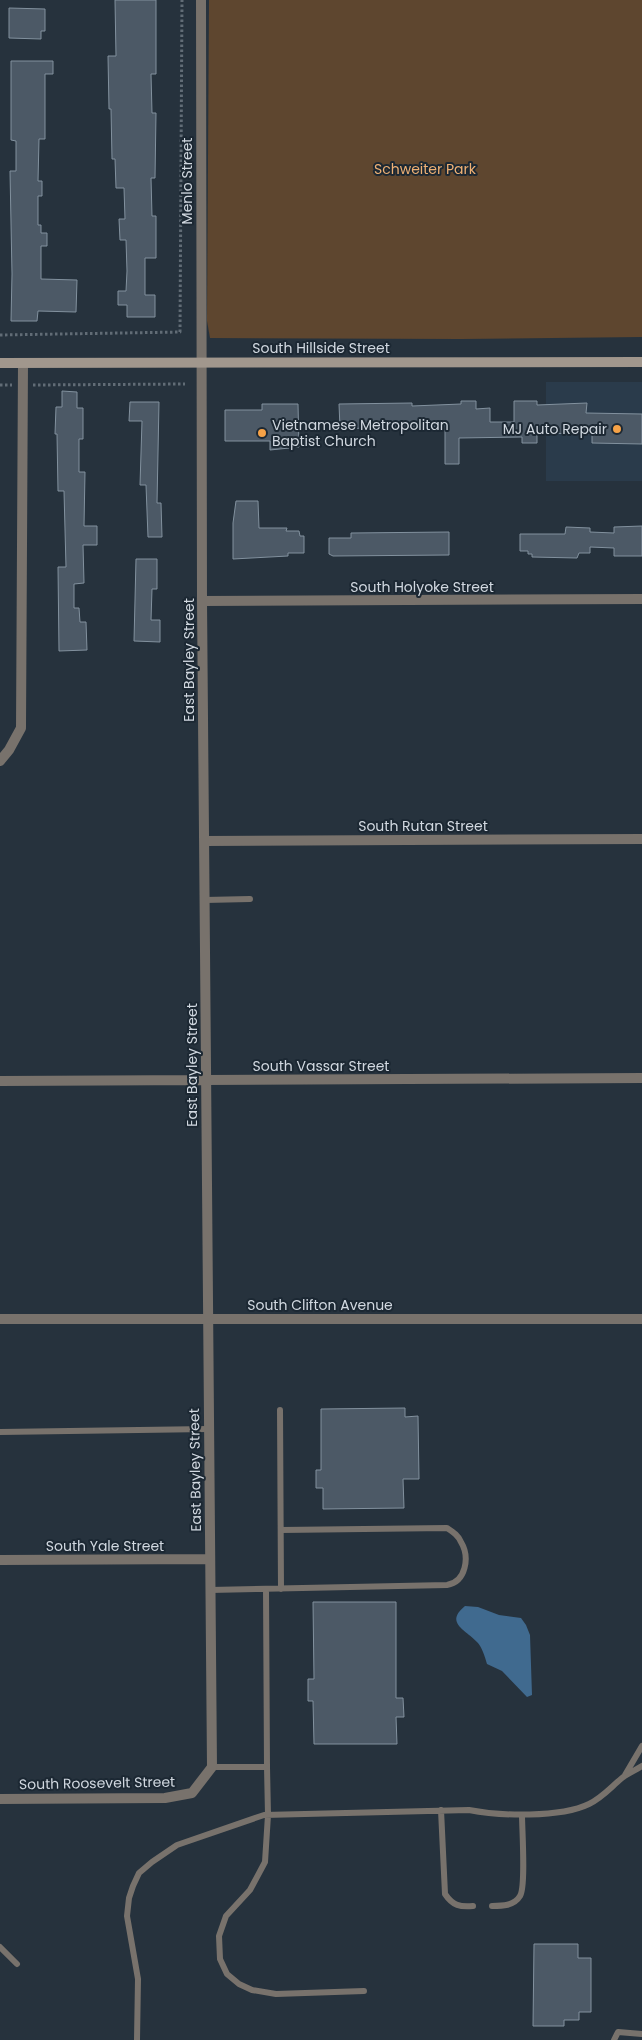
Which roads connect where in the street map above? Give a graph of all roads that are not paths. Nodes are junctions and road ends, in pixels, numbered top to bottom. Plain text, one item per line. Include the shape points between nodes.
1 (201, 0) edge
2 (201, 362) junction
3 (642, 362) edge
4 (0, 363) edge
5 (23, 363) junction
6 (642, 599) edge
7 (202, 601) junction
8 (0, 761) edge
9 (642, 839) edge
10 (204, 841) junction
11 (250, 899) dead end
12 (204, 900) junction
13 (642, 1078) edge
14 (206, 1080) junction
15 (0, 1081) edge
16 (207, 1318) junction
17 (0, 1319) edge
18 (641, 1319) edge
19 (280, 1410) dead end
20 (208, 1429) junction
21 (0, 1432) edge
22 (281, 1530) junction
23 (210, 1559) junction
24 (0, 1560) edge
25 (266, 1589) junction
26 (281, 1589) junction
27 (210, 1590) junction
28 (642, 1746) edge
29 (642, 1766) edge
30 (212, 1767) junction
31 (266, 1767) junction
32 (624, 1776) junction
33 (0, 1799) edge
34 (441, 1810) junction
35 (268, 1815) junction
36 (522, 1815) junction
37 (473, 1906) dead end
38 (492, 1906) dead end
39 (0, 1947) edge
40 (18, 1964) dead end
41 (364, 1991) dead end
42 (642, 2034) edge
43 (136, 2040) edge
44 (614, 2040) edge

1 - 2 street, Menlo Street
2 - 3 main road, South Hillside Street
2 - 5 main road, South Hillside Street
2 - 7 street, East Bayley Street
4 - 5 main road, South Hillside Street
5 - 8 street via 21,728
6 - 7 street, South Holyoke Street
7 - 10 street, East Bayley Street
9 - 10 street, South Rutan Street
10 - 12 street, East Bayley Street
11 - 12 lane
12 - 14 street, East Bayley Street
13 - 14 street, South Vassar Street
14 - 15 street, South Vassar Street
14 - 16 street, East Bayley Street
16 - 17 street, South Clifton Avenue
16 - 18 street, South Clifton Avenue
16 - 20 street, East Bayley Street
19 - 22 lane
20 - 21 lane
20 - 23 street, East Bayley Street
22 - 26 lane
22 - 26 lane via 446,1528 457,1535 465,1551 463,1574 453,1584
23 - 24 street, South Yale Street
23 - 27 street, East Bayley Street
25 - 26 lane
25 - 27 lane
25 - 31 lane
27 - 30 street, East Bayley Street
28 - 32 lane
29 - 32 lane
30 - 31 lane
30 - 33 street, South Roosevelt Street via 192,1793 165,1798
31 - 35 lane
32 - 36 lane via 603,1796 587,1805
34 - 35 lane
34 - 36 lane
34 - 37 lane via 445,1894 457,1906
35 - 41 lane via 265,1862 250,1890 226,1916 219,1936 220,1959 227,1974 252,1990 276,1994
35 - 43 lane via 177,1845 139,1873 129,1898 127,1916 138,1979
36 - 38 lane via 521,1896 512,1903
39 - 40 lane
42 - 44 lane via 618,2032

